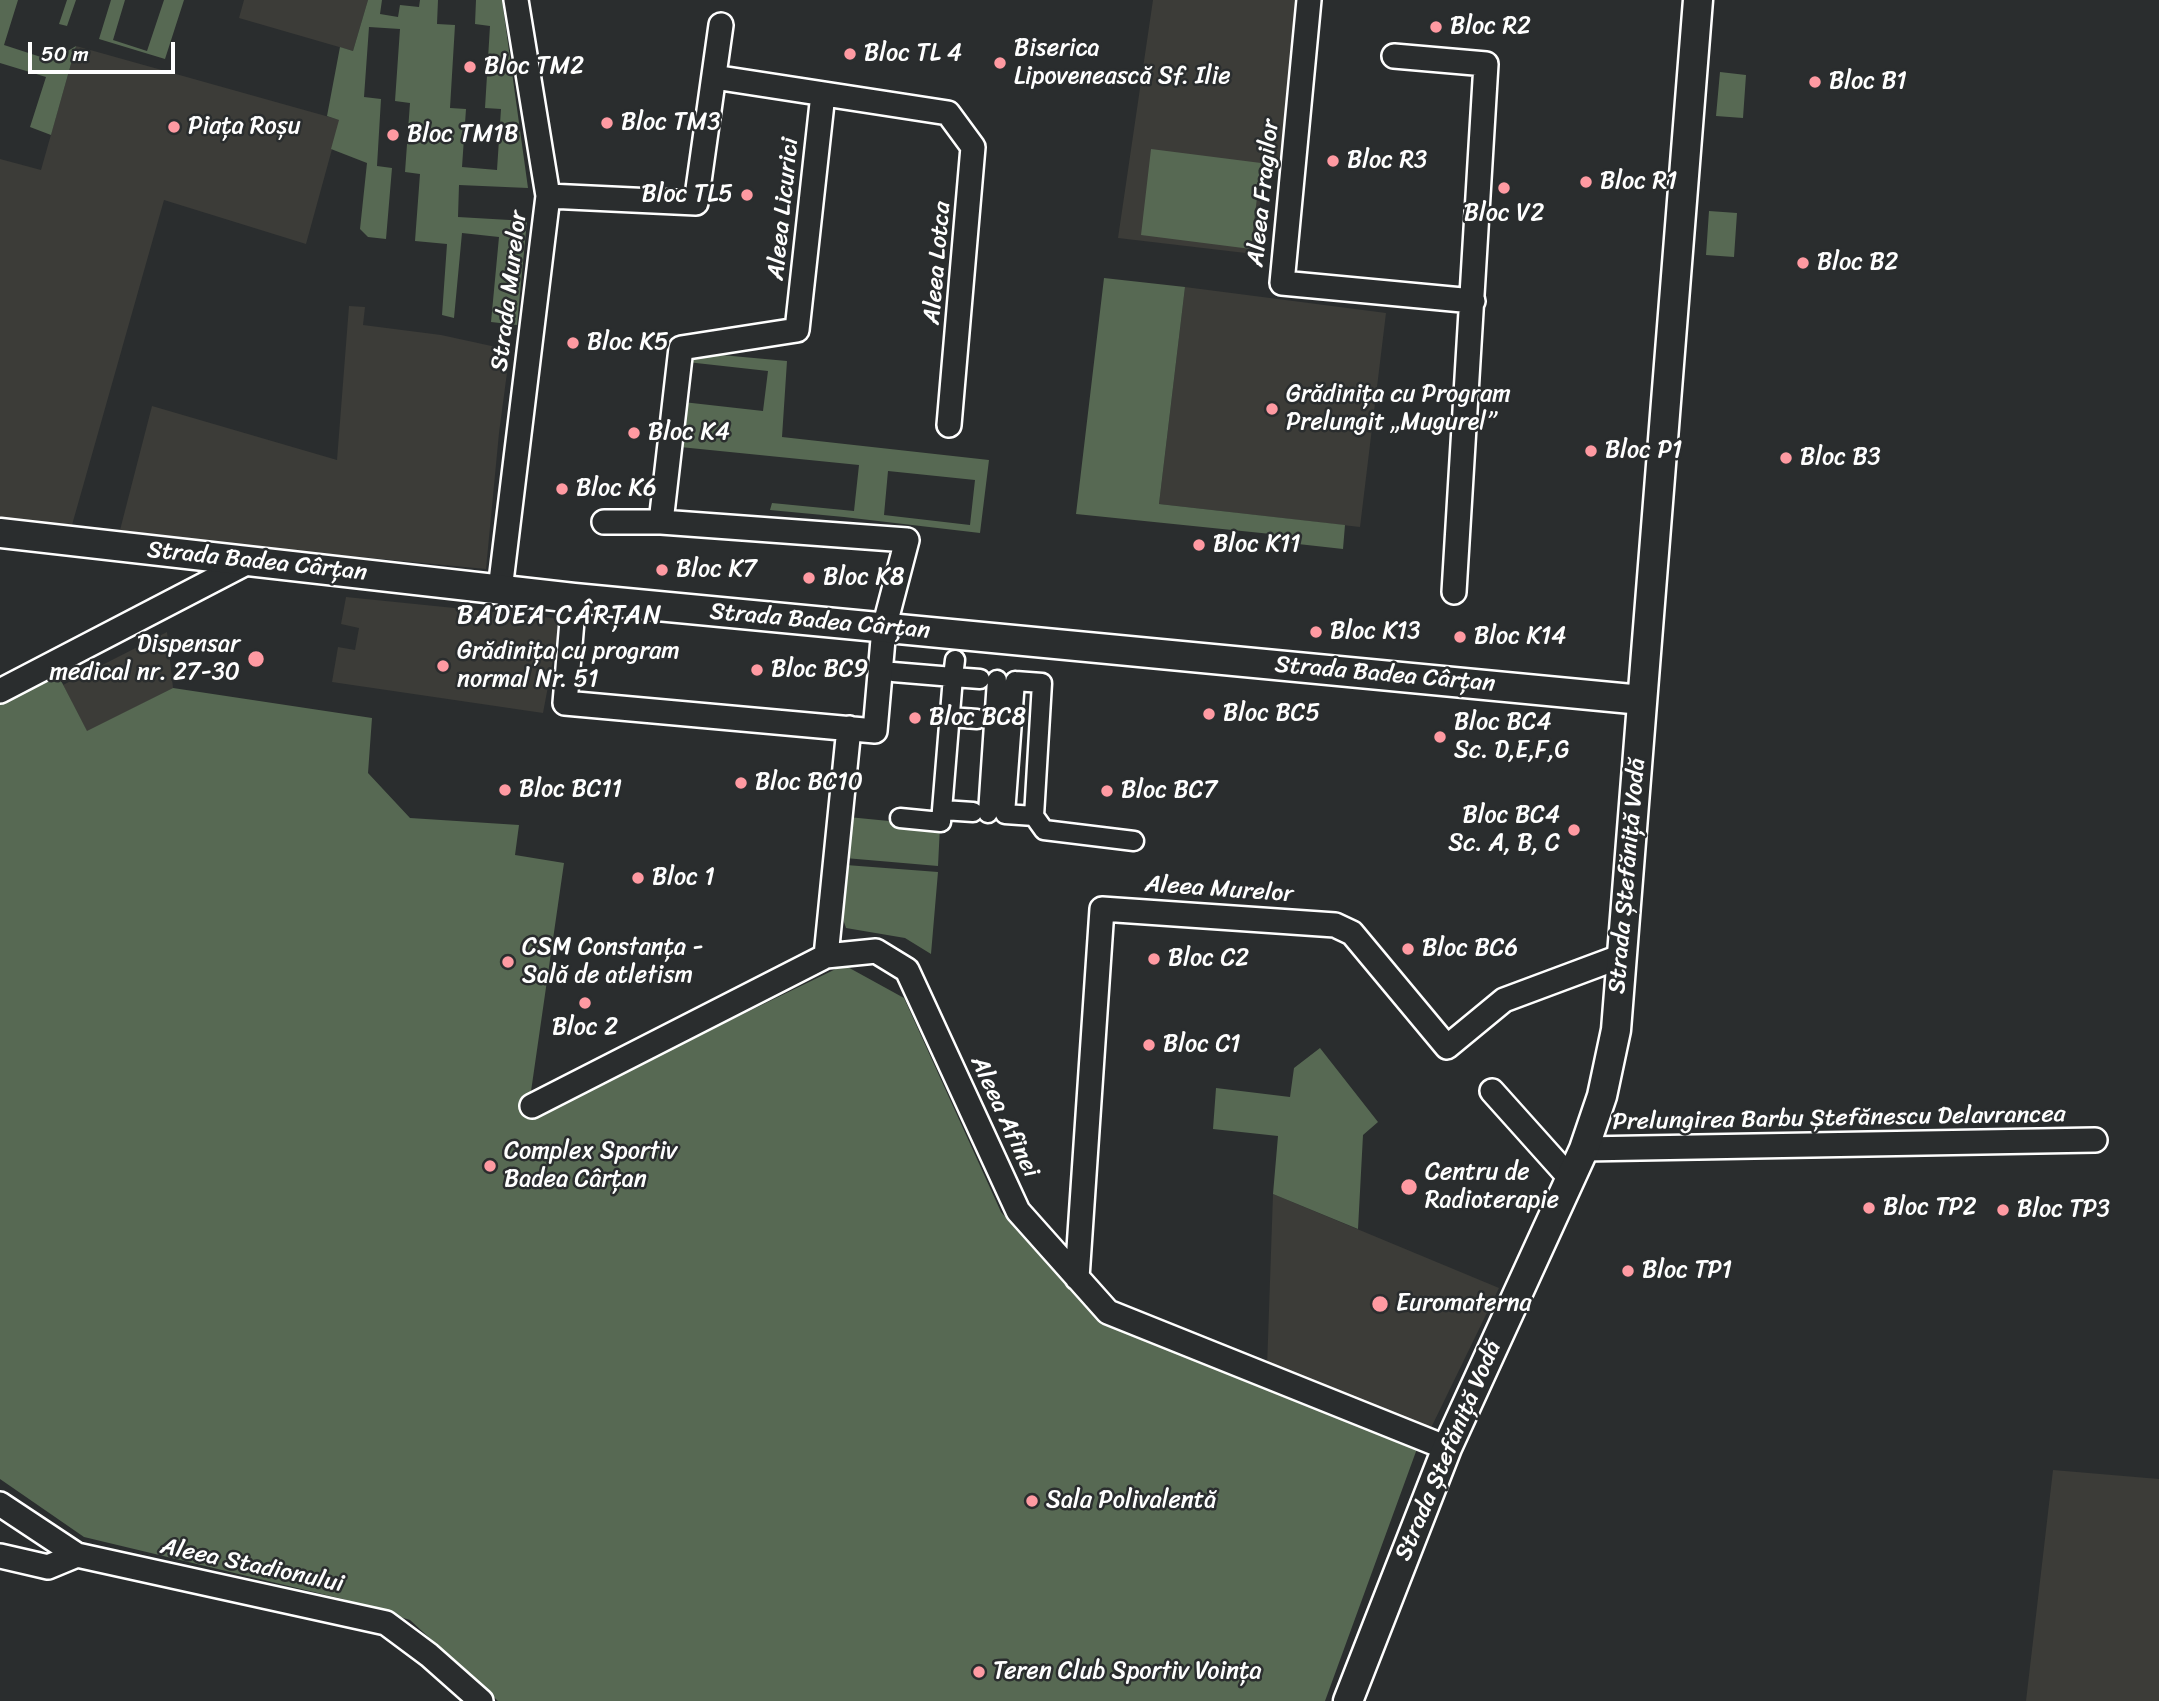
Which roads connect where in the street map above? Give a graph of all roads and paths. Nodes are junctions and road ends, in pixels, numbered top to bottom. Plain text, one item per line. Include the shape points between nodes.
1 (516, 0) edge
2 (1309, 0) edge
3 (1698, 0) edge
4 (721, 25) dead end
5 (1394, 56) dead end
6 (714, 77) junction
7 (823, 94) junction
8 (548, 196) junction
9 (1473, 301) junction
10 (949, 425) dead end
11 (604, 522) dead end
12 (661, 522) junction
13 (0, 533) edge
14 (250, 561) junction
15 (500, 590) junction
16 (1454, 592) dead end
17 (574, 598) junction
18 (884, 628) junction
19 (954, 669) junction
20 (892, 671) dead end
21 (0, 691) edge
22 (1642, 700) junction
23 (950, 716) junction
24 (977, 719) dead end
25 (1012, 722) junction
26 (1040, 724) junction
27 (849, 729) junction
28 (1008, 776) junction
29 (1036, 778) junction
30 (943, 810) junction
31 (1034, 816) junction
32 (900, 818) dead end
33 (1134, 841) dead end
34 (826, 956) junction
35 (1622, 956) junction
36 (1492, 1091) dead end
37 (532, 1106) dead end
38 (2095, 1140) dead end
39 (1584, 1149) junction
40 (1570, 1178) junction
41 (1077, 1278) junction
42 (1447, 1448) junction
43 (0, 1504) edge
44 (77, 1555) junction
45 (0, 1556) edge
46 (481, 1701) edge
47 (1348, 1701) edge

1 - 8 street, Strada Murelor
2 - 9 street, Aleea Fragilor via 1282,283
3 - 22 street, Strada Ștefăniță Vodă
4 - 6 street
5 - 9 street via 1486,64
6 - 7 street
6 - 8 street via 696,203
7 - 10 street, Aleea Lotca via 948,113 973,147
7 - 12 street, Aleea Licurici via 797,330 681,348
8 - 15 street, Strada Murelor
9 - 16 street
11 - 12 street
12 - 18 street via 907,540
13 - 14 street, Strada Badea Cârțan
14 - 15 street, Strada Badea Cârțan
14 - 21 street
15 - 17 street, Strada Badea Cârțan
17 - 18 street, Strada Badea Cârțan
17 - 27 street via 565,703
18 - 22 street, Strada Badea Cârțan
18 - 27 street via 875,731
19 - 20 street
19 - 23 street
19 - 30 street via 989,680 981,812
22 - 35 street, Strada Ștefăniță Vodă
23 - 24 street
23 - 30 street
25 - 26 street
25 - 26 street via 1015,681 1042,683
25 - 28 street
26 - 29 street
27 - 34 street
28 - 29 street
28 - 31 street via 1005,814
29 - 31 street
30 - 32 street via 941,822
31 - 33 street via 1044,830
34 - 37 street, Aleea Afinei
34 - 41 street, Aleea Afinei via 876,951 907,970 1018,1211
35 - 39 street, Strada Ștefăniță Vodă via 1616,1030 1602,1096
35 - 41 street, Aleea Murelor via 1504,1000 1447,1047 1352,933 1335,925 1102,909
36 - 40 street
38 - 39 street, Prelungirea Barbu Ștefănescu Delavrancea
39 - 40 street, Strada Ștefăniță Vodă
40 - 42 street, Strada Ștefăniță Vodă
41 - 42 street, Aleea Afinei via 1108,1312
42 - 47 street, Strada Ștefăniță Vodă
43 - 44 street, Aleea Stadionului
44 - 45 street via 48,1567
44 - 46 street, Aleea Stadionului via 387,1623

